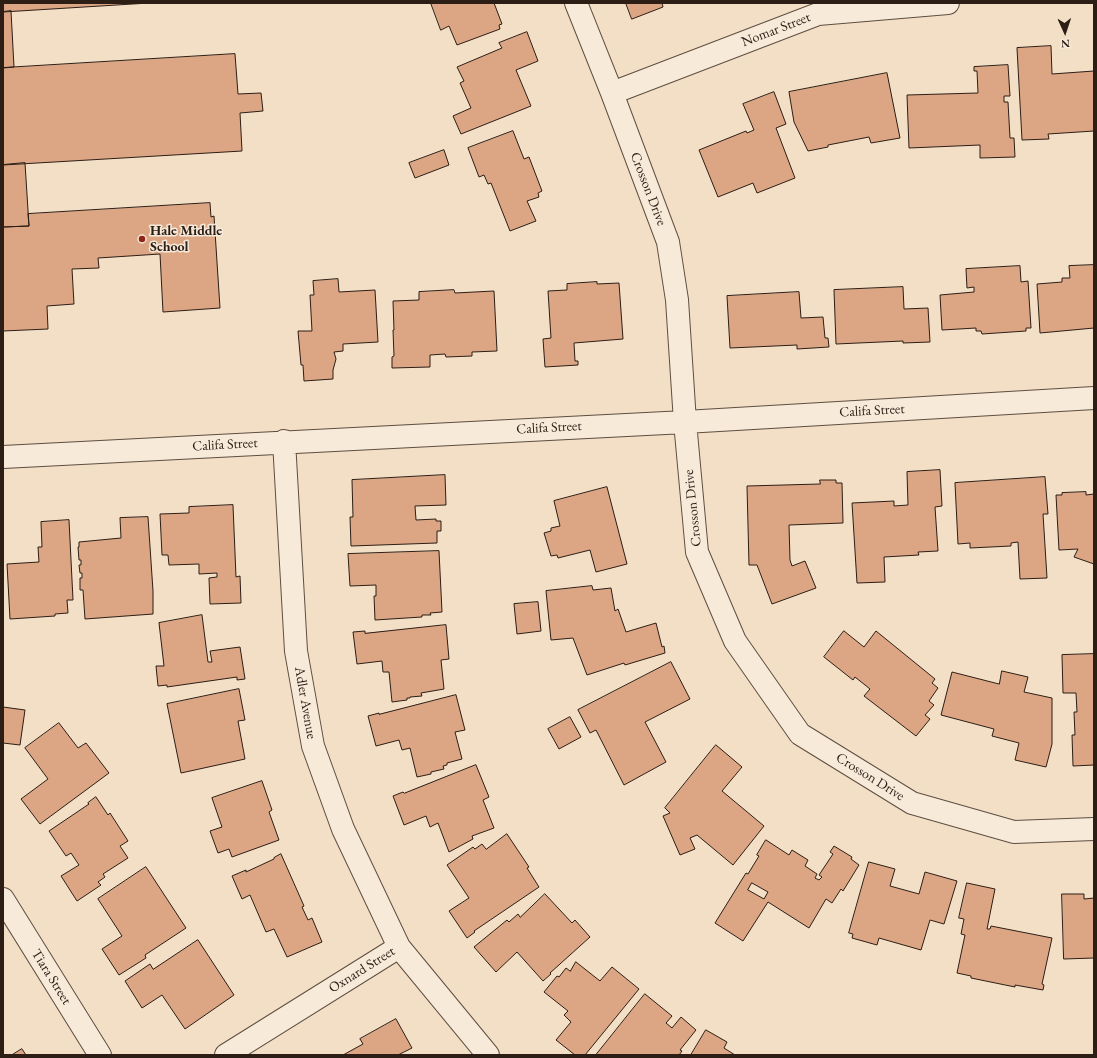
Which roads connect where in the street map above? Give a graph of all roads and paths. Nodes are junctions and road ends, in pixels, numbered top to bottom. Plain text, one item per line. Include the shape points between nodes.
1 (576, 3) edge
2 (948, 3) edge
3 (612, 93) junction
4 (1094, 398) edge
5 (685, 422) junction
6 (284, 442) junction
7 (3, 456) edge
8 (1094, 829) edge
9 (3, 899) edge
10 (399, 947) junction
11 (100, 1055) edge
12 (226, 1055) edge
13 (488, 1055) edge

1 - 3 street, Crosson Drive
2 - 3 street, Nomar Street via 818,14
3 - 5 street, Crosson Drive via 668,242 677,300
4 - 5 street, Califa Street
5 - 6 street, Califa Street
5 - 8 street, Crosson Drive via 697,552 735,641 800,734 912,803 1014,832
6 - 7 street, Califa Street
6 - 10 street, Adler Avenue via 296,651 313,746 343,829
9 - 11 street, Tiara Street
10 - 12 street, Oxnard Street
10 - 13 street, Oxnard Street

